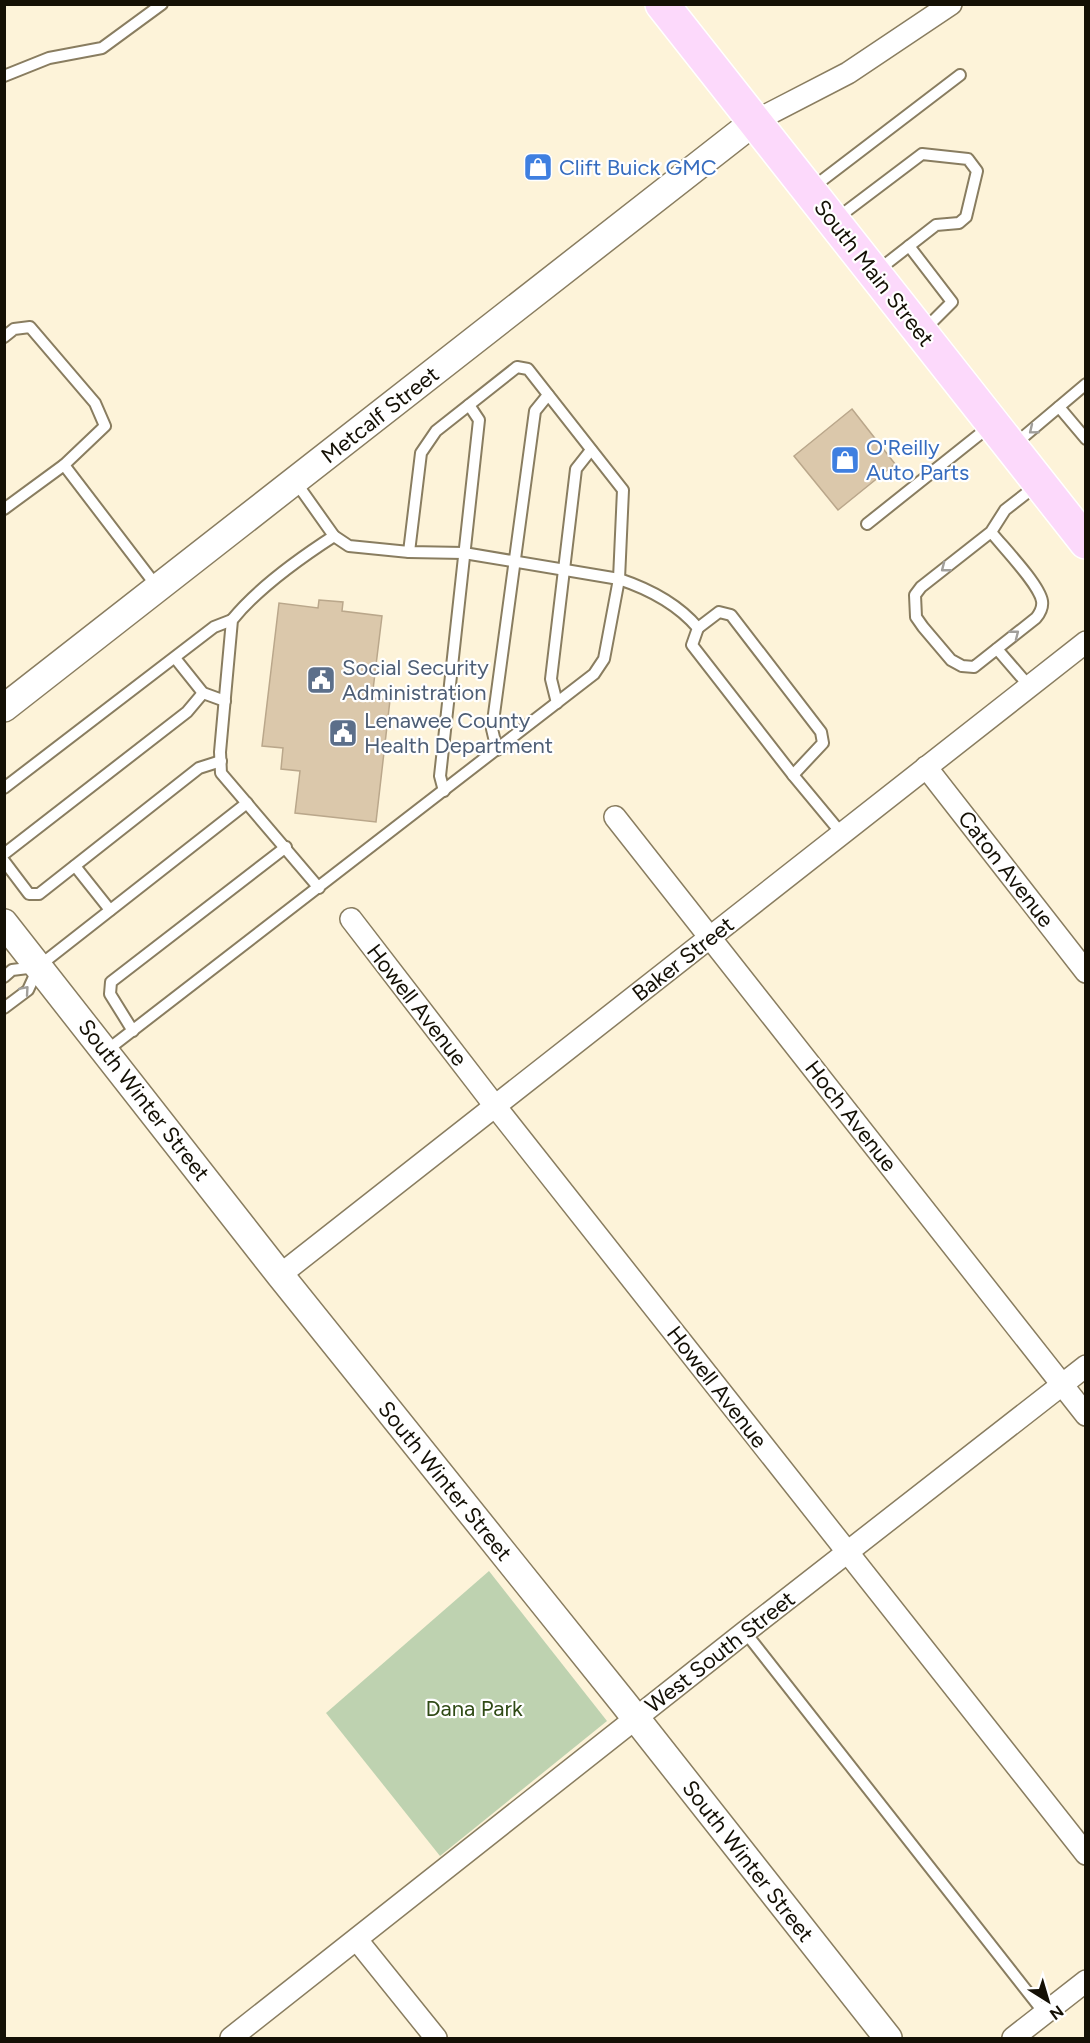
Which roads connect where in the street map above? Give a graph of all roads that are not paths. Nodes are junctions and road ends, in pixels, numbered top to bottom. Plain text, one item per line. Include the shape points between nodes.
1 (162, 4) edge
2 (662, 4) edge
3 (951, 4) edge
4 (960, 75) dead end
5 (4, 76) edge
6 (755, 121) junction
7 (809, 190) junction
8 (833, 221) junction
9 (909, 246) junction
10 (874, 273) junction
11 (921, 333) junction
12 (4, 337) edge
13 (1086, 384) edge
14 (548, 395) junction
15 (469, 405) junction
16 (1059, 407) junction
17 (1002, 436) junction
18 (1086, 439) edge
19 (591, 450) junction
20 (64, 465) junction
21 (295, 481) junction
22 (1039, 483) junction
23 (4, 509) edge
24 (867, 524) dead end
25 (991, 532) junction
26 (334, 536) junction
27 (1084, 538) edge
28 (409, 552) junction
29 (464, 553) junction
30 (515, 562) junction
31 (564, 571) junction
32 (618, 579) junction
33 (158, 588) junction
34 (232, 620) junction
35 (698, 628) junction
36 (1086, 642) edge
37 (997, 648) junction
38 (175, 657) junction
39 (1029, 686) junction
40 (202, 693) junction
41 (225, 701) junction
42 (557, 703) junction
43 (4, 708) edge
44 (497, 750) junction
45 (221, 761) junction
46 (926, 767) junction
47 (793, 775) junction
48 (4, 788) edge
49 (444, 791) junction
50 (247, 802) junction
51 (615, 818) dead end
52 (842, 834) junction
53 (286, 848) junction
54 (4, 854) edge
55 (4, 861) edge
56 (75, 866) junction
57 (319, 888) junction
58 (110, 910) junction
59 (351, 919) dead end
60 (4, 922) edge
61 (711, 938) junction
62 (39, 966) junction
63 (1086, 972) edge
64 (4, 977) edge
65 (4, 1008) edge
66 (134, 1031) junction
67 (106, 1051) junction
68 (495, 1106) junction
69 (280, 1275) junction
70 (1086, 1366) edge
71 (1062, 1384) junction
72 (1086, 1415) edge
73 (848, 1553) junction
74 (745, 1632) junction
75 (636, 1719) junction
76 (1086, 1854) edge
77 (357, 1940) junction
78 (1086, 1981) edge
79 (1045, 2013) junction
80 (231, 2038) edge
81 (436, 2038) edge
82 (888, 2038) edge
83 (1013, 2038) edge

1 - 5 lane via 102,48 49,58
2 - 6 main road, South Main Street
3 - 6 street via 848,73
4 - 7 lane
6 - 7 main road, South Main Street
6 - 21 street, Metcalf Street
7 - 8 main road, South Main Street
8 - 9 lane via 922,154 968,159 977,171 966,217 960,223 936,225
8 - 10 main road, South Main Street
9 - 10 lane
9 - 11 lane via 952,302
10 - 11 main road, South Main Street
11 - 17 main road, South Main Street
12 - 20 lane via 14,329 30,327 95,403 105,426
13 - 16 lane
14 - 15 lane via 528,369 517,367
14 - 19 lane
14 - 30 lane via 535,411
15 - 28 lane via 436,431 422,453
15 - 29 lane via 478,420
16 -> 17 lane
16 - 18 lane
17 - 22 main road, South Main Street
17 - 24 lane
19 - 31 lane via 576,469
19 - 32 lane via 623,490
20 - 23 lane
20 - 33 lane
21 - 26 lane
21 - 33 street, Metcalf Street
22 - 25 lane via 1005,510
22 - 27 main road, South Main Street
37 -> 25 lane via 1036,618 1043,602
25 -> 37 lane via 921,587 915,604 916,617 923,627 951,660 962,666 974,667
26 - 28 lane via 349,546
26 - 34 lane via 245,604
28 - 29 lane
29 - 30 lane
29 - 49 lane via 440,776
30 - 31 lane
30 - 44 lane via 492,729
31 - 32 lane
31 - 42 lane via 551,679
32 - 35 lane via 664,598
32 - 42 lane via 604,659 594,674
33 - 43 street, Metcalf Street
34 - 38 lane via 214,627
34 - 41 lane
35 - 47 lane via 692,645
35 - 47 lane via 719,612 731,615 821,732 823,743
36 - 39 street, Baker Street
37 - 39 lane
38 - 40 lane
38 - 48 lane
39 - 46 street, Baker Street
40 - 41 lane
40 - 54 lane via 187,712
41 - 45 lane
42 - 44 lane
44 - 49 lane
45 - 50 lane via 221,773
45 - 56 lane via 200,768
46 - 52 street, Baker Street
46 - 63 street, Caton Avenue
47 - 52 lane
49 - 57 lane
50 - 53 lane
50 - 58 lane
51 - 61 street, Hoch Avenue
52 - 61 street, Baker Street
53 - 57 lane
53 - 66 lane via 111,982 110,994
55 - 56 lane via 29,894 39,894
56 - 58 lane
57 - 66 lane
58 - 62 lane
59 - 68 street, Howell Avenue
60 - 62 street, South Winter Street
61 - 68 street, Baker Street
61 - 71 street, Hoch Avenue
62 - 64 lane via 12,970
65 -> 62 lane via 28,990
62 - 67 street, South Winter Street
66 - 67 lane
67 - 69 street, South Winter Street
68 - 69 street, Baker Street
68 - 73 street, Howell Avenue
69 - 75 street, South Winter Street
70 - 71 street, West South Street
71 - 72 street, Hoch Avenue
71 - 73 street, West South Street
73 - 74 street, West South Street
73 - 76 street, Howell Avenue
74 - 75 street, West South Street
74 - 79 lane
75 - 77 street, West South Street
75 - 82 street, South Winter Street
77 - 80 street, West South Street
77 - 81 street
78 - 79 street
79 - 83 street

